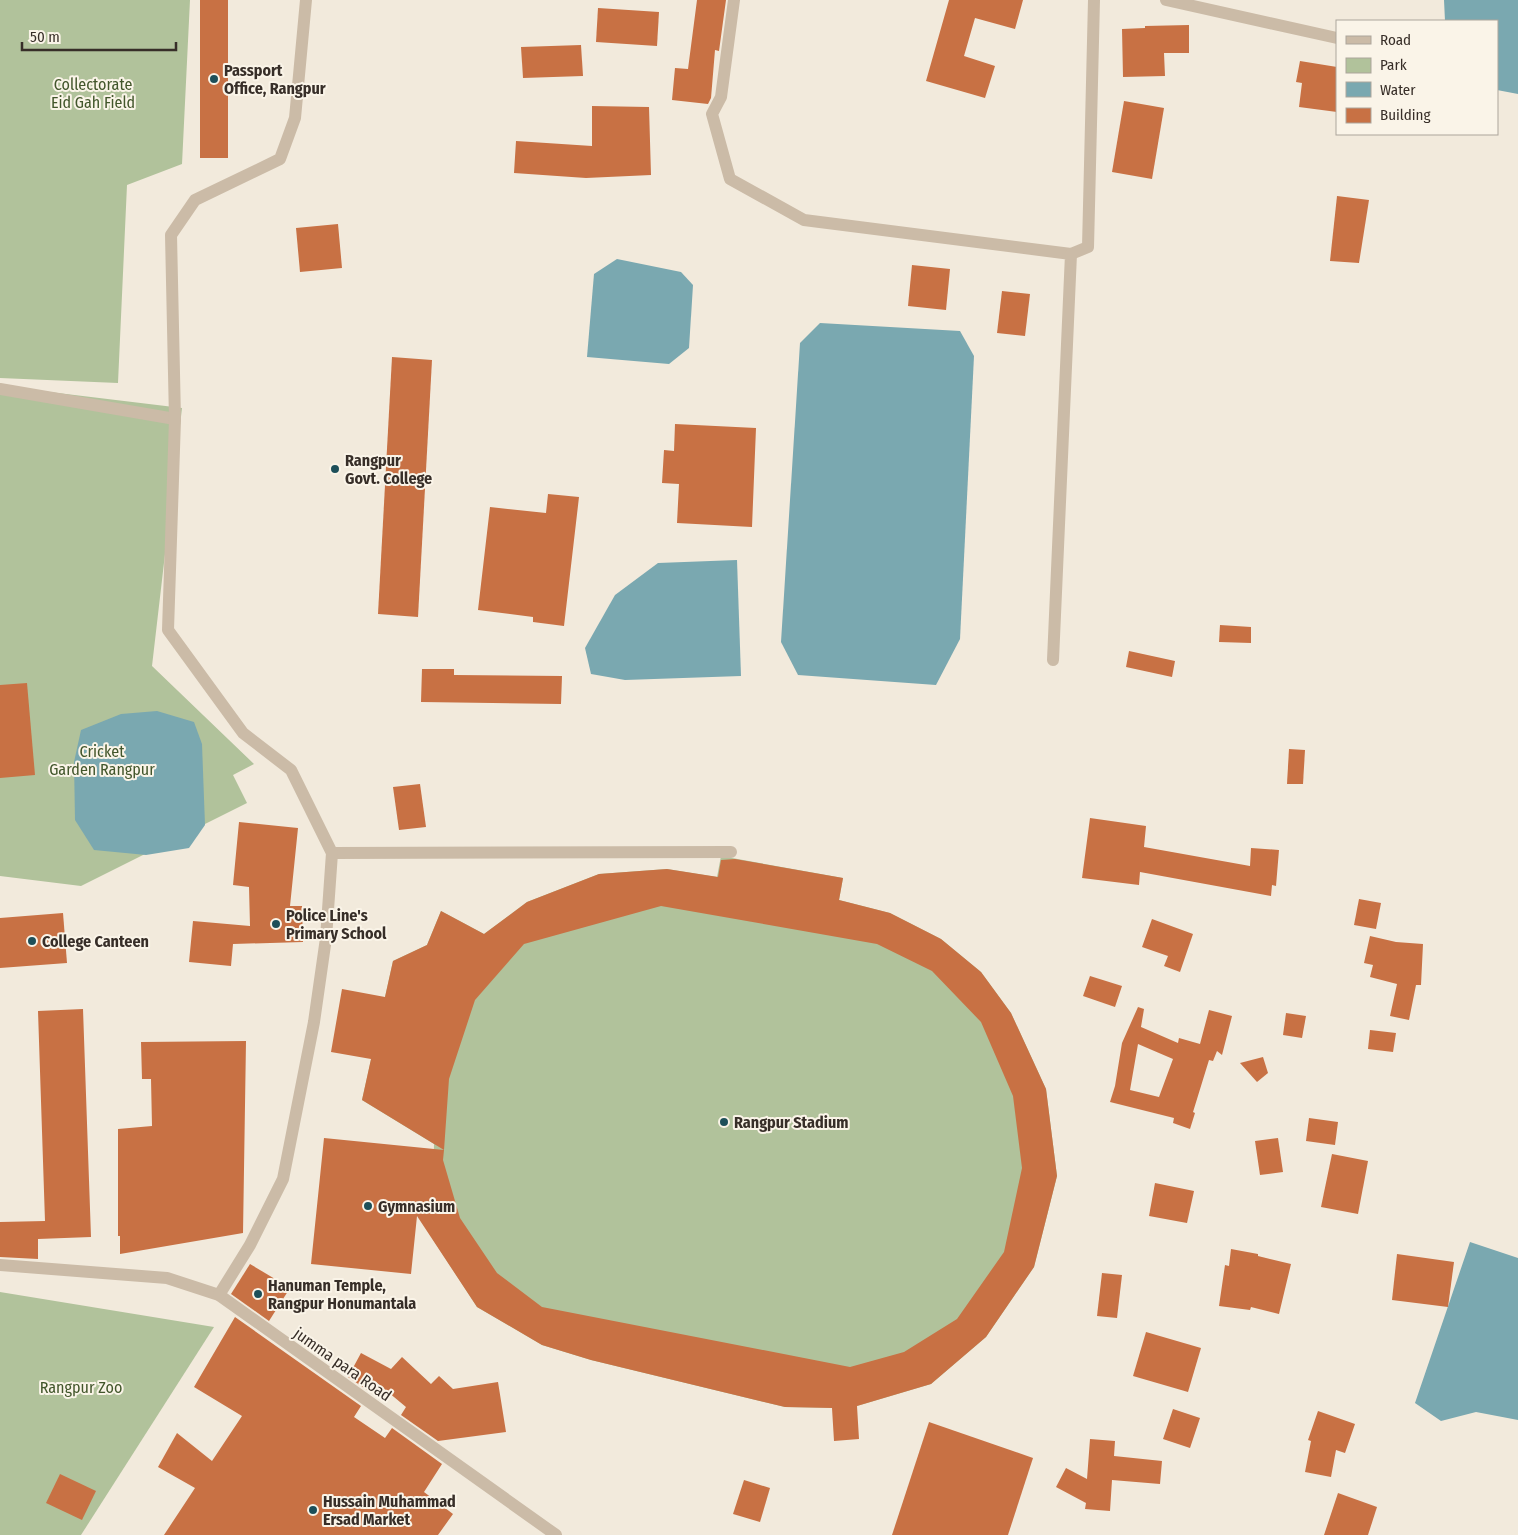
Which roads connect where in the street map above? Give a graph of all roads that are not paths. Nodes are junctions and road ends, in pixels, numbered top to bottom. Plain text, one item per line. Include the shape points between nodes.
1 (306, 0) edge
2 (734, 0) edge
3 (1094, 0) edge
4 (1166, 0) edge
5 (1336, 38) edge
6 (1071, 254) junction
7 (0, 388) edge
8 (175, 419) junction
9 (1054, 660) dead end
10 (731, 852) dead end
11 (332, 853) junction
12 (0, 1265) edge
13 (219, 1296) junction
14 (556, 1535) edge

1 - 8 street via 295,118 280,159 195,200 171,235
2 - 6 street via 721,97 712,114 730,179 804,220
3 - 6 street via 1088,247
4 - 5 street
6 - 9 street
7 - 8 street
8 - 11 street via 168,630 244,733 291,770
10 - 11 street
11 - 13 street via 326,938 314,1022 283,1179 250,1245
12 - 13 street, jumma para Road via 168,1278
13 - 14 street, jumma para Road

